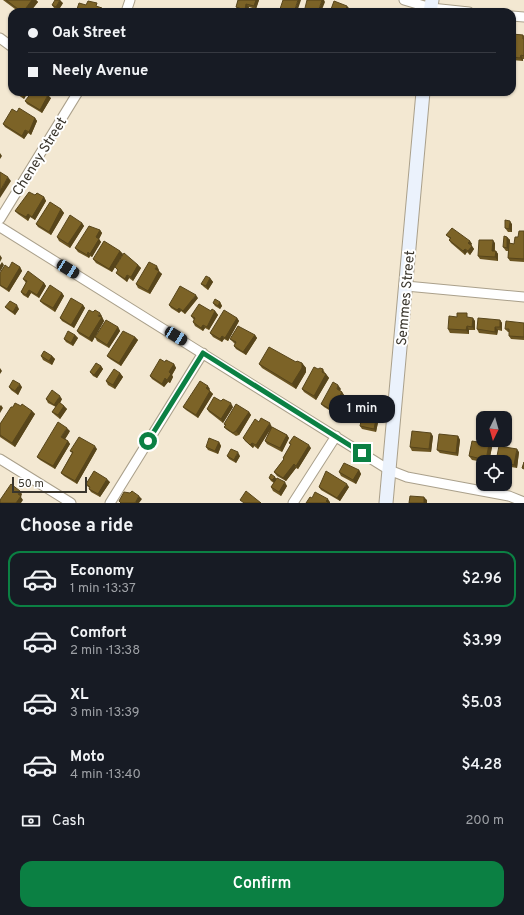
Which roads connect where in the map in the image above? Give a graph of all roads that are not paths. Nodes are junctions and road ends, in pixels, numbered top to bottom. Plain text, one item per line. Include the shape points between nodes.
1 (404, 0) edge
2 (431, 7) edge
3 (74, 96) edge
4 (423, 96) edge
5 (0, 219) edge
6 (0, 227) edge
7 (406, 286) junction
8 (524, 297) edge
9 (203, 353) junction
10 (336, 436) junction
11 (0, 459) edge
12 (389, 470) junction
13 (524, 502) edge
14 (71, 503) edge
15 (110, 503) edge
16 (293, 503) edge
17 (386, 503) edge

1 - 2 street
3 - 5 street, Cheney Street
4 - 7 street, Semmes Street
6 - 9 street
7 - 8 street
7 - 12 street, Semmes Street
9 - 10 street
9 - 15 street
10 - 12 street
10 - 16 street
11 - 14 street
12 - 13 street via 407,477 509,496
12 - 17 street, Semmes Street

